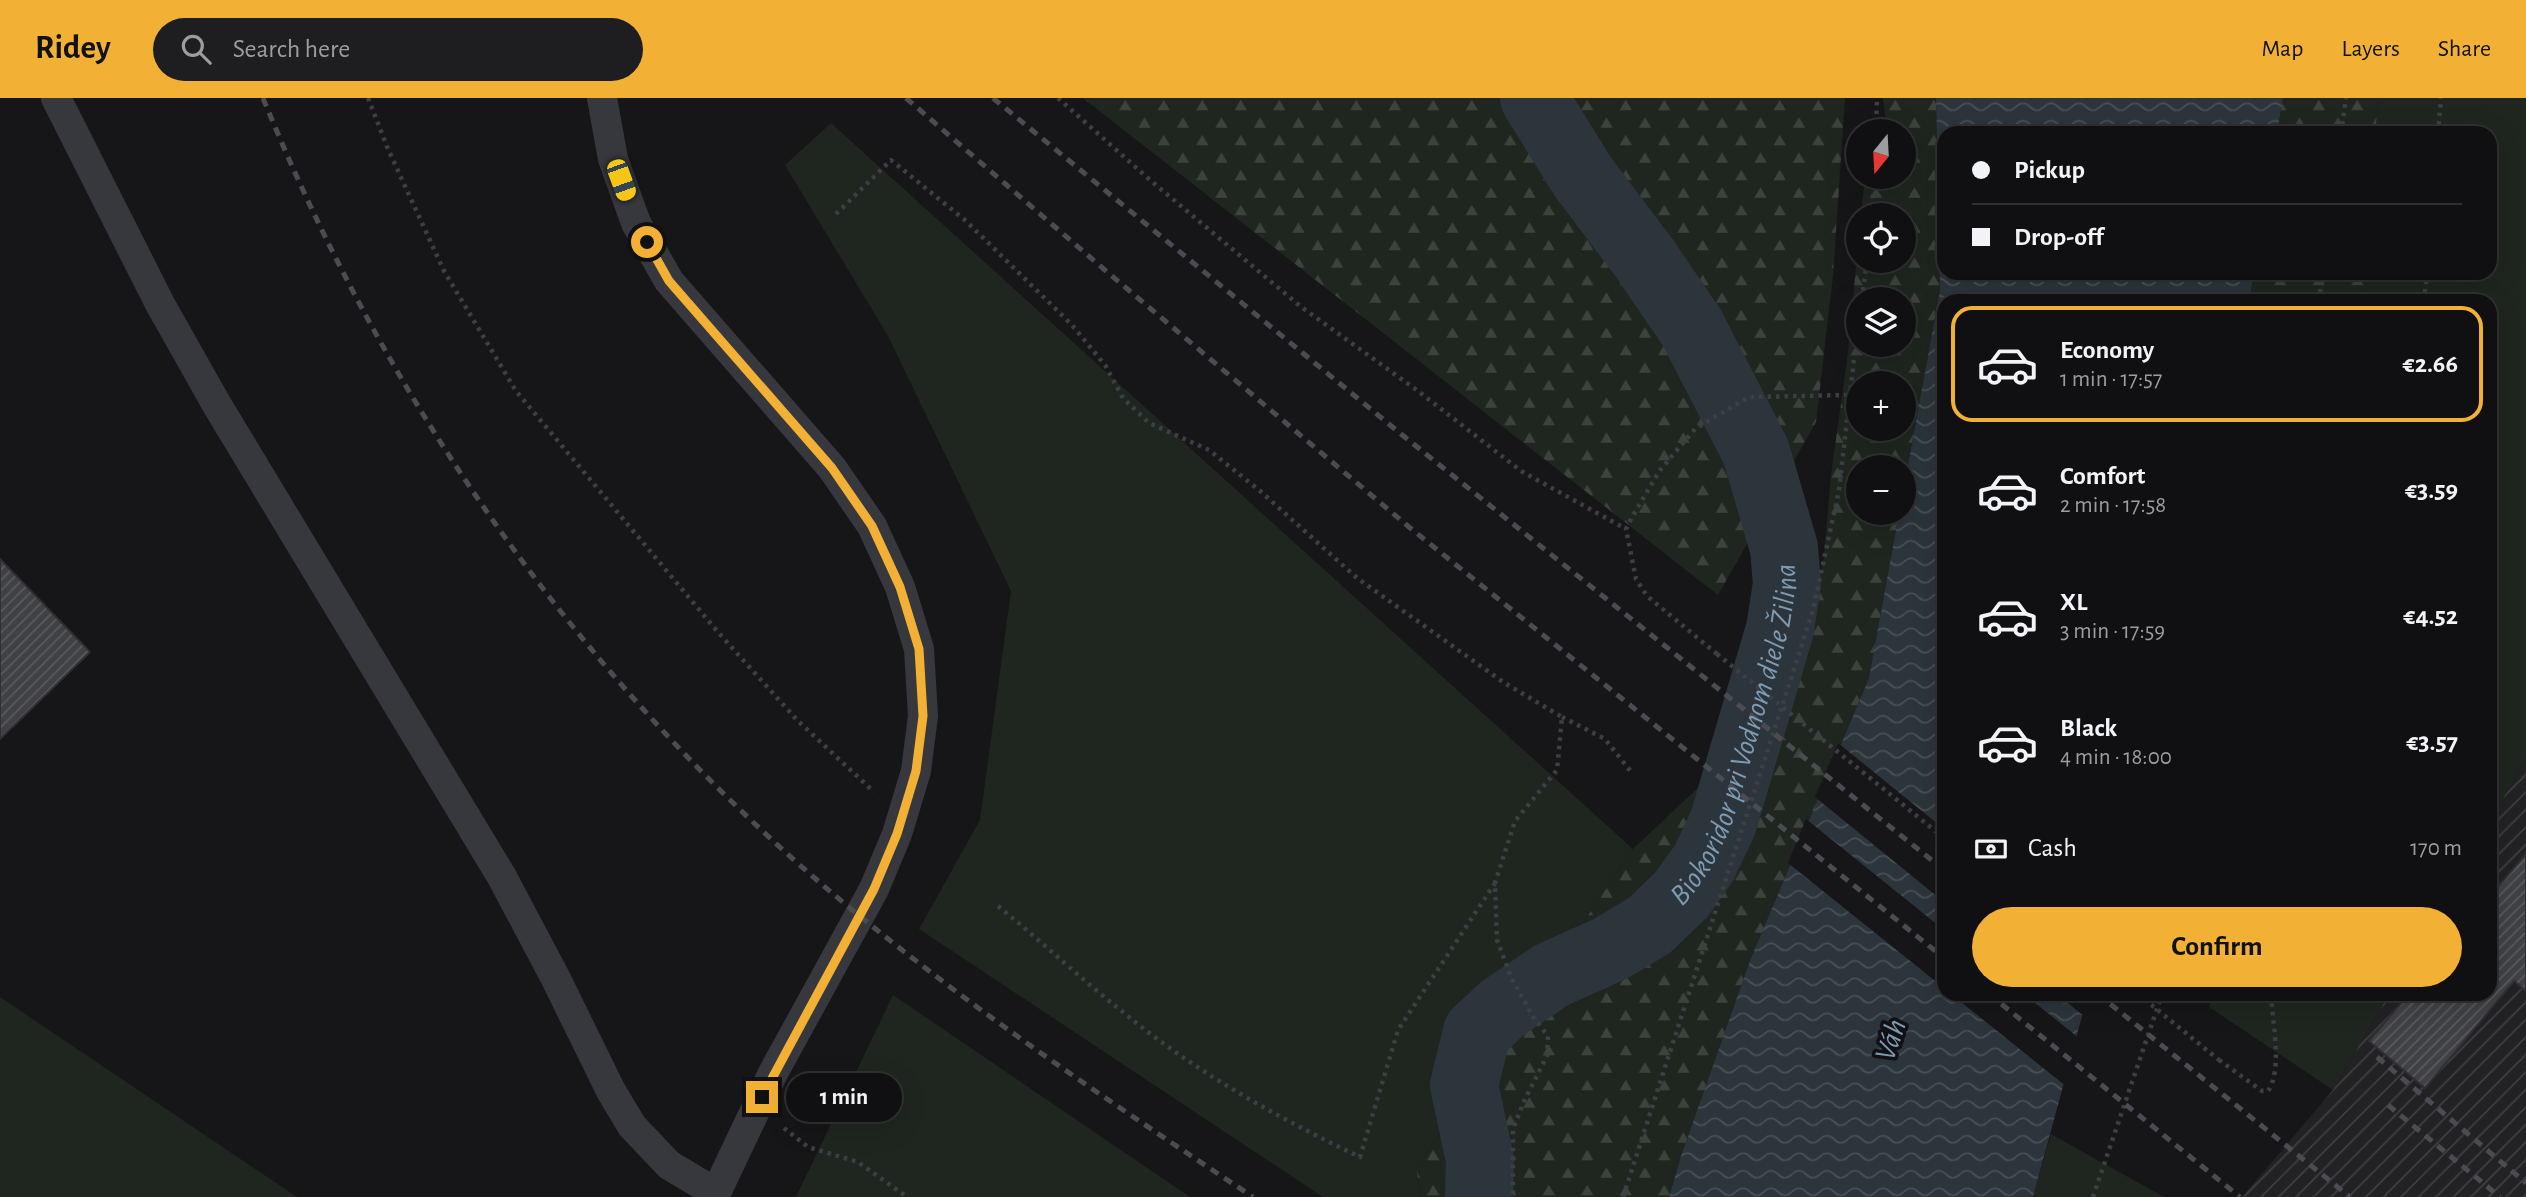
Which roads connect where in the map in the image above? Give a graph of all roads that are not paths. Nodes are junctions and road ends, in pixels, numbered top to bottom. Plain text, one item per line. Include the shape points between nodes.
1 (56, 98) edge
2 (602, 98) edge
3 (715, 1195) edge

1 - 3 street via 160,304 502,877 632,1126 669,1165
2 - 3 street via 613,159 636,223 669,281 832,468 872,526 900,587 919,649 923,716 916,771 897,834 874,889 773,1073

